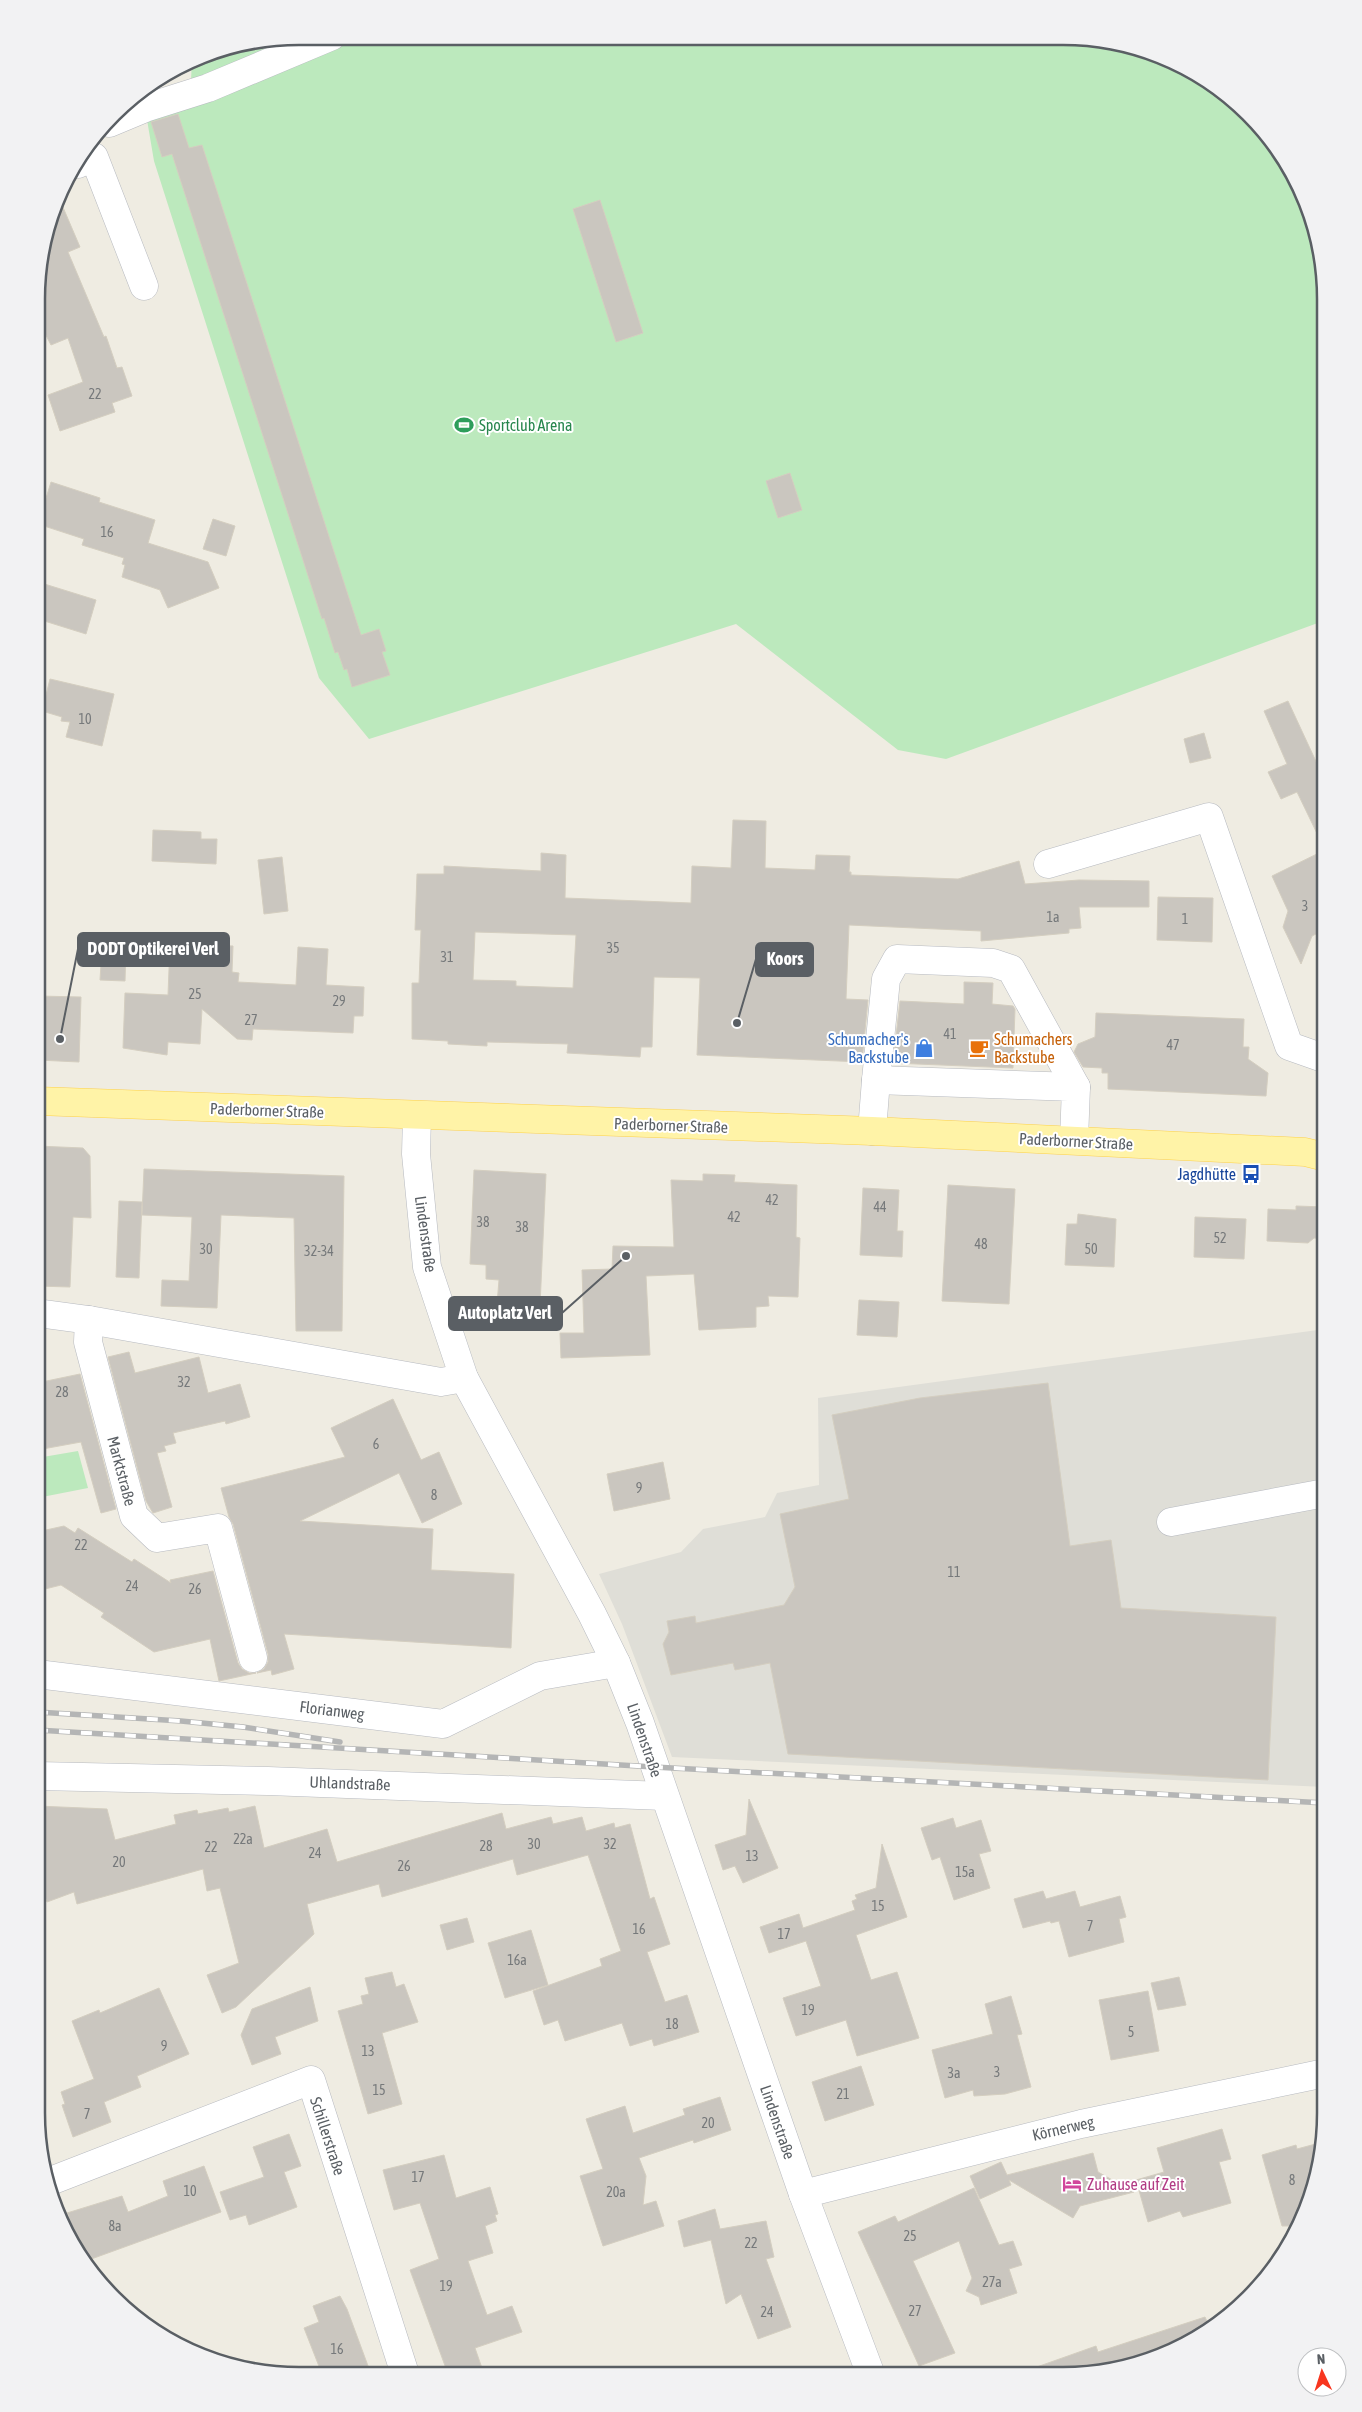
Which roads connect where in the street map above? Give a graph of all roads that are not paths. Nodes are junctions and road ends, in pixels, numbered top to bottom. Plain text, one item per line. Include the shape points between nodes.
1 (311, 45) edge
2 (124, 116) edge
3 (87, 160) edge
4 (144, 286) dead end
5 (1048, 864) dead end
6 (1317, 1056) edge
7 (876, 1080) junction
8 (1076, 1087) junction
9 (45, 1101) edge
10 (417, 1116) junction
11 (872, 1131) junction
12 (1074, 1140) junction
13 (1317, 1153) edge
14 (45, 1314) edge
15 (89, 1320) junction
16 (464, 1378) junction
17 (1317, 1494) edge
18 (1170, 1522) dead end
19 (254, 1658) dead end
20 (616, 1663) junction
21 (45, 1675) edge
22 (45, 1776) edge
23 (664, 1796) junction
24 (1317, 2075) edge
25 (54, 2179) edge
26 (803, 2194) junction
27 (403, 2367) edge
28 (869, 2367) edge

1 - 2 street via 208,88
3 - 4 street via 94,157
5 - 6 street via 1209,817 1289,1046
7 - 8 street
7 - 8 street via 886,979 896,960 993,963 1011,969
7 - 11 street
8 - 12 street
9 - 10 main road, Paderborner Straße
10 - 11 main road, Paderborner Straße
10 - 16 street, Lindenstraße via 416,1154 428,1266
11 - 12 main road, Paderborner Straße
12 - 13 main road, Paderborner Straße
14 - 15 street
15 - 16 street via 441,1382
15 - 19 street, Marktstraße via 88,1342 134,1516 157,1538 218,1528
16 - 20 street, Lindenstraße
17 - 18 street
20 - 21 street, Florianweg via 540,1676 442,1724
20 - 23 street, Lindenstraße
22 - 23 street, Uhlandstraße via 278,1781
23 - 26 street, Lindenstraße
24 - 26 street, Körnerweg via 1063,2128
25 - 27 street, Schillerstraße via 310,2080
26 - 28 street, Lindenstraße

